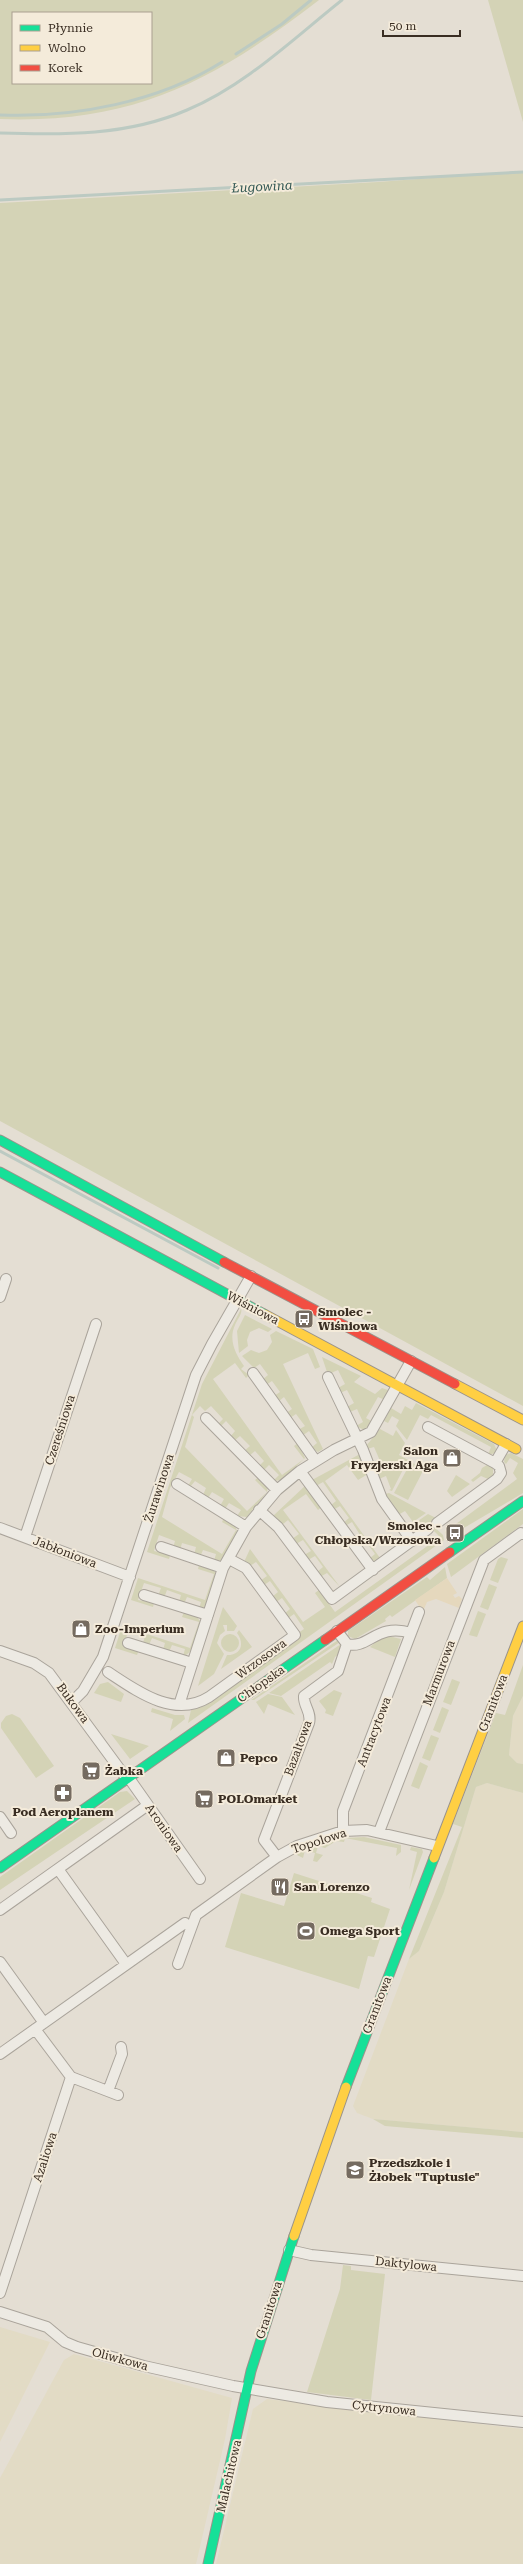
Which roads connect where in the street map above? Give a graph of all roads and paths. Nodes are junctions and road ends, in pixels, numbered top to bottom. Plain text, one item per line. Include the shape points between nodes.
1 (0, 1140) edge
2 (0, 1172) edge
3 (251, 1276) junction
4 (6, 1279) dead end
5 (0, 1297) edge
6 (237, 1300) junction
7 (96, 1324) dead end
8 (411, 1361) junction
9 (253, 1373) dead end
10 (328, 1377) dead end
11 (398, 1386) junction
12 (206, 1418) dead end
13 (523, 1420) edge
14 (428, 1427) dead end
15 (358, 1438) junction
16 (506, 1444) junction
17 (519, 1451) edge
18 (316, 1460) junction
19 (495, 1463) junction
20 (300, 1471) junction
21 (177, 1484) dead end
22 (277, 1490) junction
23 (523, 1501) edge
24 (260, 1510) junction
25 (437, 1523) dead end
26 (246, 1527) junction
27 (0, 1528) edge
28 (428, 1530) dead end
29 (523, 1534) edge
30 (24, 1537) junction
31 (412, 1541) junction
32 (161, 1547) dead end
33 (229, 1559) junction
34 (223, 1568) junction
35 (373, 1570) junction
36 (130, 1577) junction
37 (144, 1595) dead end
38 (419, 1612) dead end
39 (208, 1615) junction
40 (523, 1626) edge
41 (337, 1631) junction
42 (411, 1634) junction
43 (128, 1643) dead end
44 (347, 1644) junction
45 (0, 1651) edge
46 (192, 1663) junction
47 (108, 1672) dead end
48 (72, 1702) junction
49 (179, 1706) junction
50 (127, 1778) junction
51 (148, 1805) junction
52 (0, 1817) edge
53 (343, 1831) junction
54 (379, 1832) junction
55 (12, 1833) dead end
56 (437, 1846) junction
57 (277, 1857) junction
58 (0, 1868) edge
59 (58, 1869) junction
60 (200, 1879) dead end
61 (0, 1910) edge
62 (185, 1923) dead end
63 (0, 1962) edge
64 (126, 1964) junction
65 (178, 1964) dead end
66 (39, 2026) junction
67 (121, 2047) dead end
68 (0, 2054) edge
69 (70, 2077) junction
70 (108, 2091) junction
71 (118, 2095) dead end
72 (289, 2250) junction
73 (523, 2276) edge
74 (0, 2293) edge
75 (0, 2312) edge
76 (247, 2389) junction
77 (523, 2422) edge
78 (208, 2563) edge

1 - 3 street
2 - 6 street, Wiśniowa
3 - 6 street, Żurawinowa
3 - 8 street
4 - 5 street
6 - 11 street, Wiśniowa
6 - 36 street, Żurawinowa via 196,1375
7 - 30 street, Czereśniowa
8 - 11 street
8 - 13 street
9 - 18 street
10 - 15 street
11 - 15 street via 377,1426 372,1432
11 - 16 street, Wiśniowa
12 - 22 street
14 - 19 street
15 - 18 street
15 - 31 street via 382,1499
16 - 17 street, Wiśniowa
16 - 19 street
18 - 20 street
19 - 25 street via 501,1470 497,1479
20 - 22 street
20 - 35 street
21 - 26 street
22 - 24 street
23 - 41 street, Chłopska
24 - 26 street
24 - 35 street via 278,1527 332,1599
26 - 33 street
27 - 30 street, Jabłoniowa
28 - 31 street
29 - 54 street, Marmurowa via 484,1560
30 - 36 street, Jabłoniowa
31 - 35 street
32 - 34 street
33 - 34 street
33 - 49 street, Wrzosowa via 246,1568 295,1635 201,1702
34 - 39 street
36 - 48 street, Żurawinowa via 103,1657 83,1691
37 - 39 street
38 - 42 street, Antracytowa
39 - 46 street
40 - 56 street, Granitowa
41 - 44 street
41 - 50 street, Chłopska
42 - 44 street via 390,1630 354,1645
42 - 53 street, Antracytowa via 343,1811
43 - 46 street
44 - 57 street, Bazaltowa via 338,1671 304,1696 310,1720 264,1840
45 - 48 street, Bukowa via 43,1668 56,1680
46 - 49 street
47 - 49 street, Wrzosowa via 144,1696
48 - 50 street, Bukowa
50 - 51 street, Aroniowa
50 - 58 street, Chłopska
51 - 59 street
51 - 60 street, Aroniowa
52 - 55 street
53 - 54 street, Topolowa
53 - 57 street, Topolowa via 296,1846
54 - 56 street, Topolowa
56 - 72 street, Granitowa via 330,2129
57 - 65 street, Topolowa via 196,1915
59 - 61 street
59 - 64 street
62 - 64 street
63 - 66 street
64 - 66 street
66 - 68 street
66 - 69 street
67 - 70 street via 122,2054
69 - 70 street
69 - 74 street, Azaliowa
70 - 71 street
72 - 73 street, Daktylowa via 311,2255
72 - 76 street, Granitowa via 257,2347
75 - 76 street, Oliwkowa via 47,2327 65,2342 77,2347 144,2366
76 - 77 street, Cytrynowa via 327,2402
76 - 78 street, Malachitowa

